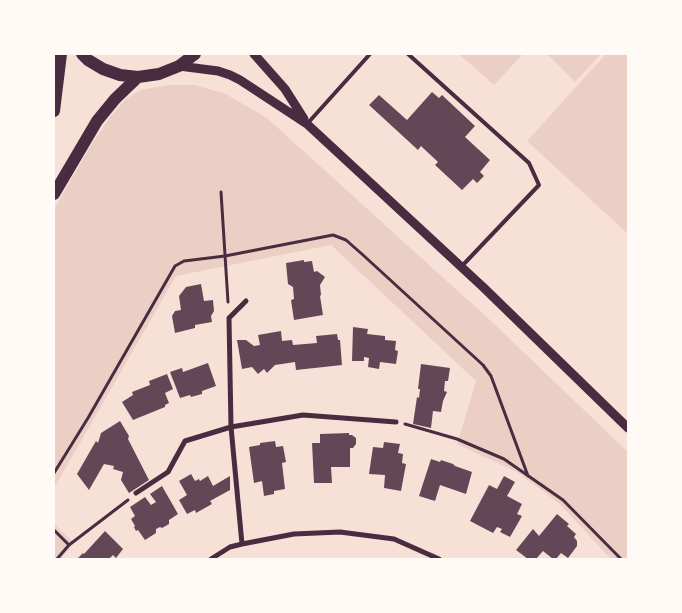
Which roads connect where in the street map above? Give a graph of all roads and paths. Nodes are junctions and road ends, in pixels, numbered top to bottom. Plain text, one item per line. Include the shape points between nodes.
1 (61, 54) edge
2 (82, 54) edge
3 (195, 54) edge
4 (254, 54) edge
5 (370, 54) edge
6 (408, 54) edge
7 (179, 66) junction
8 (138, 77) junction
9 (54, 111) edge
10 (307, 124) junction
11 (221, 192) dead end
12 (54, 194) edge
13 (225, 256) junction
14 (461, 267) junction
15 (246, 301) dead end
16 (229, 318) junction
17 (396, 422) joint
18 (231, 427) junction
19 (628, 428) edge
20 (54, 474) edge
21 (528, 476) junction
22 (136, 494) joint
23 (54, 530) edge
24 (69, 544) junction
25 (242, 544) junction
26 (57, 559) edge
27 (211, 559) edge
28 (439, 559) edge
29 (620, 559) edge

1 - 9 main road
2 - 8 main road via 103,69
3 - 7 main road
4 - 10 street via 285,89
5 - 10 lane
6 - 14 lane via 529,163 539,185
7 - 8 main road via 159,74
7 - 10 street via 230,75
8 - 12 main road via 97,121
10 - 14 street
11 - 13 path
13 - 16 path
13 - 20 path via 184,261 175,266
13 - 21 path via 333,235 346,240 483,365 491,376
14 - 19 street
15 - 16 street
16 - 18 street
17 - 18 street via 303,415
17 - 21 path via 457,439 504,459
18 - 22 street via 185,441 168,472
18 - 25 street
21 - 29 path via 563,500
22 - 24 path
23 - 24 path
24 - 26 path
25 - 27 street via 230,547
25 - 28 street via 294,534 340,532 394,539

